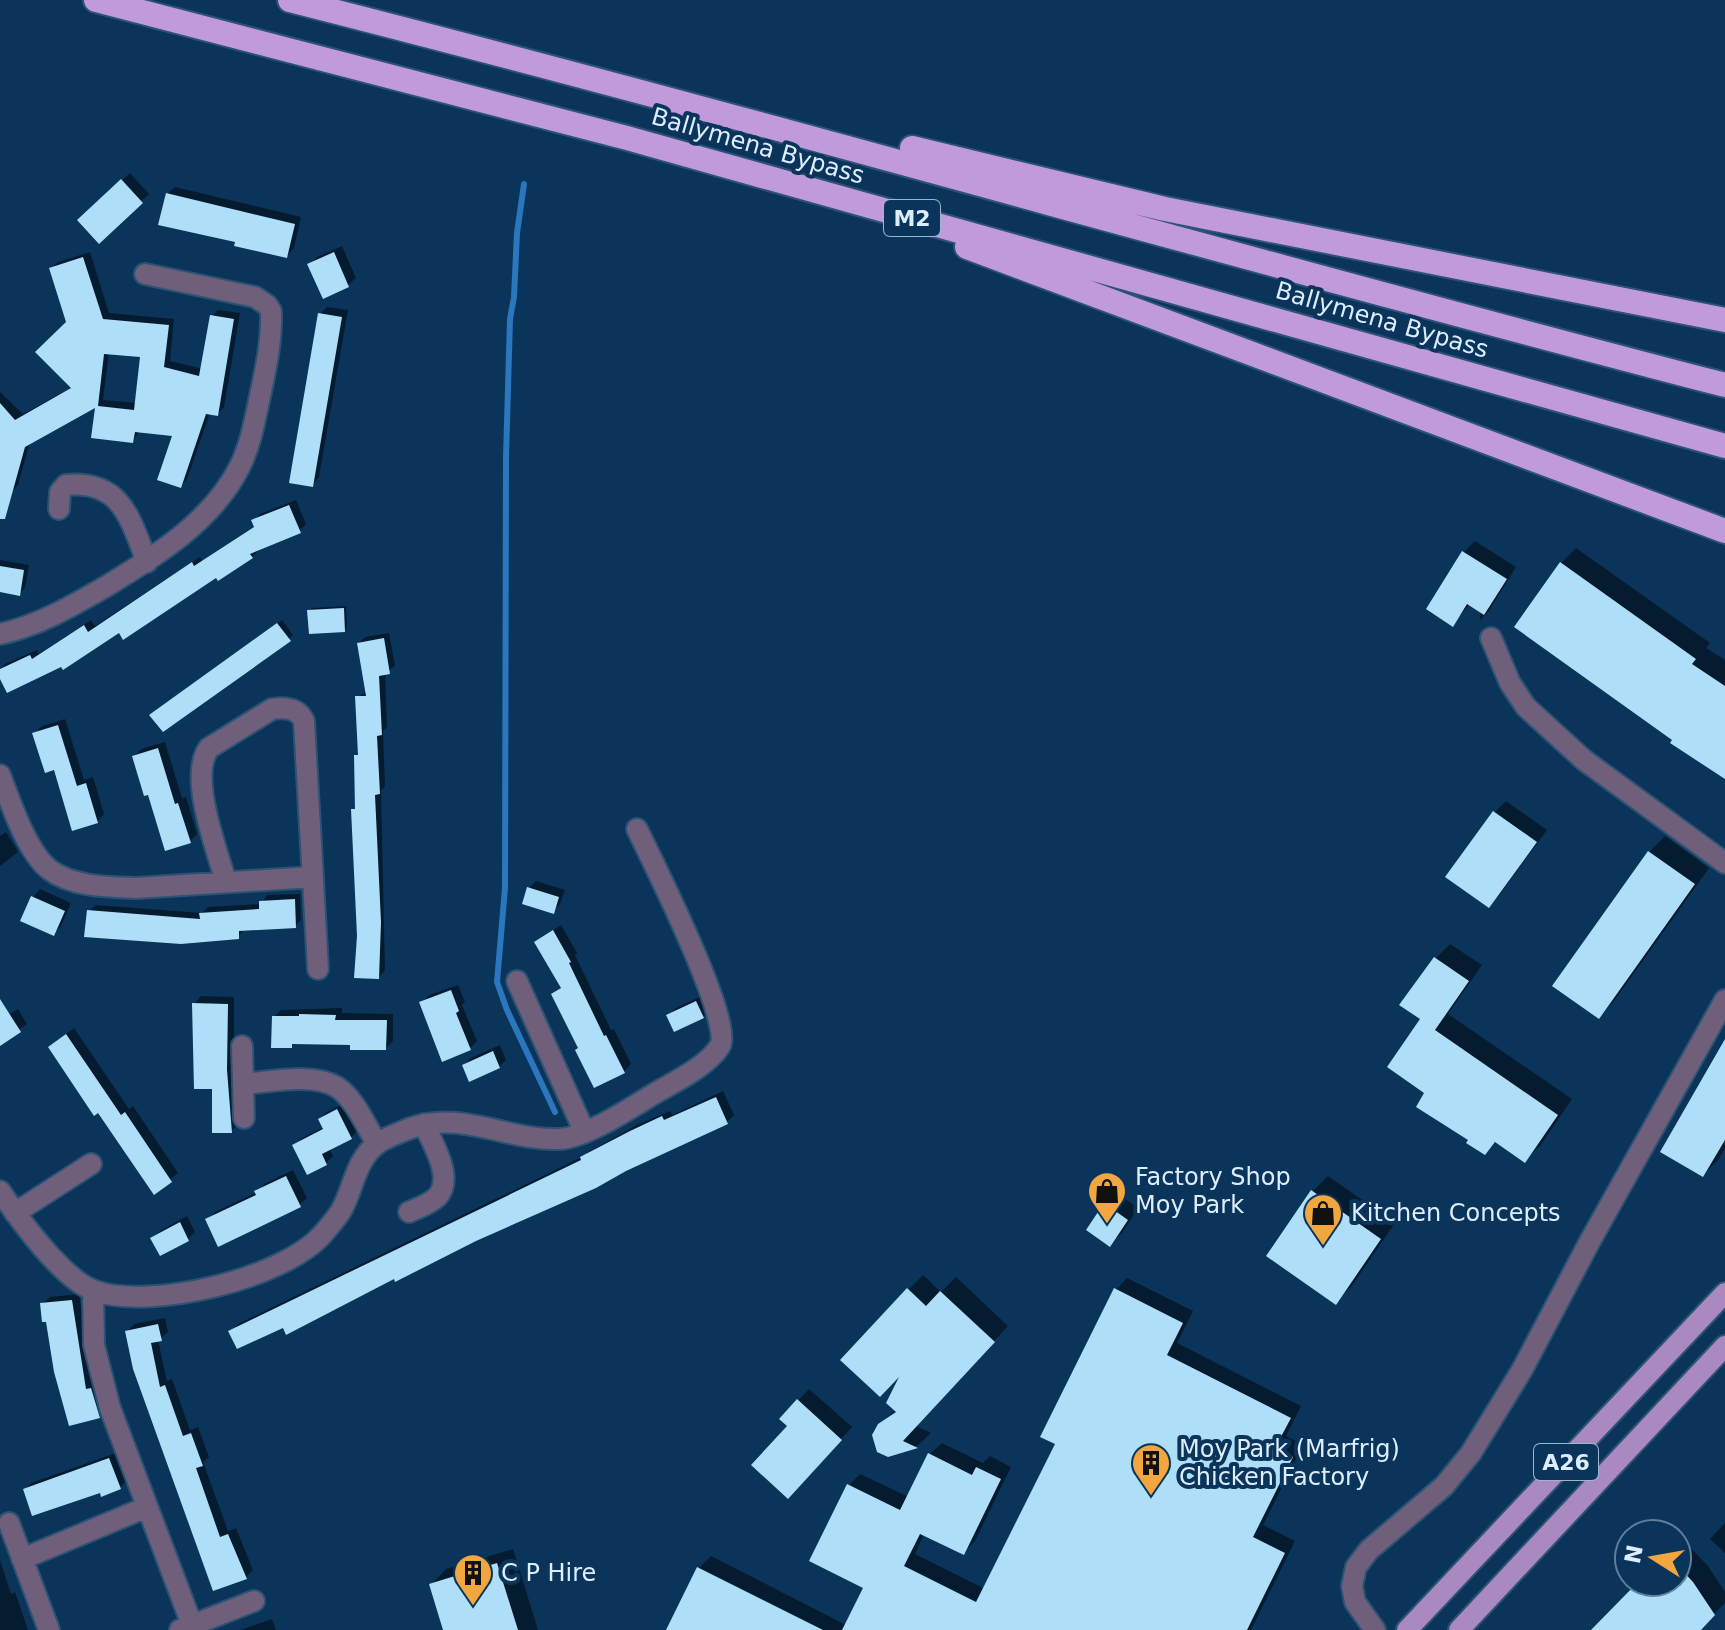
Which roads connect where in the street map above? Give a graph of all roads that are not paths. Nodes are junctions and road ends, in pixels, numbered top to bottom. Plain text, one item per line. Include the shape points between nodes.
1 (96, 0) edge
2 (290, 0) edge
3 (434, 37) junction
4 (627, 138) junction
5 (145, 274) dead end
6 (1725, 320) edge
7 (1725, 385) edge
8 (1725, 446) edge
9 (59, 509) dead end
10 (1725, 531) edge
11 (147, 562) junction
12 (0, 634) edge
13 (1491, 638) dead end
14 (1, 778) edge
15 (637, 829) dead end
16 (1725, 863) edge
17 (313, 877) junction
18 (226, 882) junction
19 (318, 969) dead end
20 (517, 981) dead end
21 (1725, 1000) edge
22 (242, 1046) dead end
23 (243, 1084) junction
24 (244, 1118) dead end
25 (424, 1124) junction
26 (584, 1131) junction
27 (377, 1144) junction
28 (91, 1164) dead end
29 (0, 1191) edge
30 (409, 1212) dead end
31 (15, 1213) junction
32 (93, 1290) junction
33 (1725, 1293) edge
34 (1725, 1346) edge
35 (147, 1507) junction
36 (9, 1523) dead end
37 (22, 1559) junction
38 (254, 1601) dead end
39 (186, 1628) edge
40 (49, 1630) edge
41 (1375, 1630) edge
42 (1407, 1630) edge
43 (1459, 1630) edge

1 - 4 highway, Ballymena Bypass / M2
2 - 3 highway, Ballymena Bypass / M2
3 - 6 highway, M2 via 1165,209
3 - 7 highway, Ballymena Bypass / M2
4 - 8 highway, Ballymena Bypass / M2
4 - 10 highway, M2 via 913,226
5 - 11 street via 255,297 271,311 266,370 241,465 211,509
9 - 11 street via 66,485 101,489 116,498 129,515
11 - 12 street via 61,612
13 - 16 street via 1526,707 1584,760
14 - 18 street via 35,853 56,873 108,887
15 - 26 street via 708,985 723,1030 721,1045 694,1071
17 - 18 street
17 - 18 street via 304,721 283,707 272,709 202,757 200,782
17 - 19 street
20 - 26 street
21 - 41 street via 1471,1453 1444,1486 1356,1567 1355,1602
22 - 23 street
23 - 24 street
23 - 27 street via 307,1080 336,1087
25 - 26 street via 471,1125 525,1138 563,1139
25 - 27 street
25 - 30 street via 442,1168 443,1189 431,1202
27 - 32 street via 357,1167 341,1211 320,1237 292,1256 242,1279 187,1293 122,1296
28 - 31 street
29 - 31 street
31 - 32 street via 34,1239
32 - 35 street via 94,1345 110,1408
33 - 42 main road, A26
34 - 43 main road, A26
35 - 37 street
35 - 39 street
36 - 37 street
37 - 40 street
38 - 39 street

